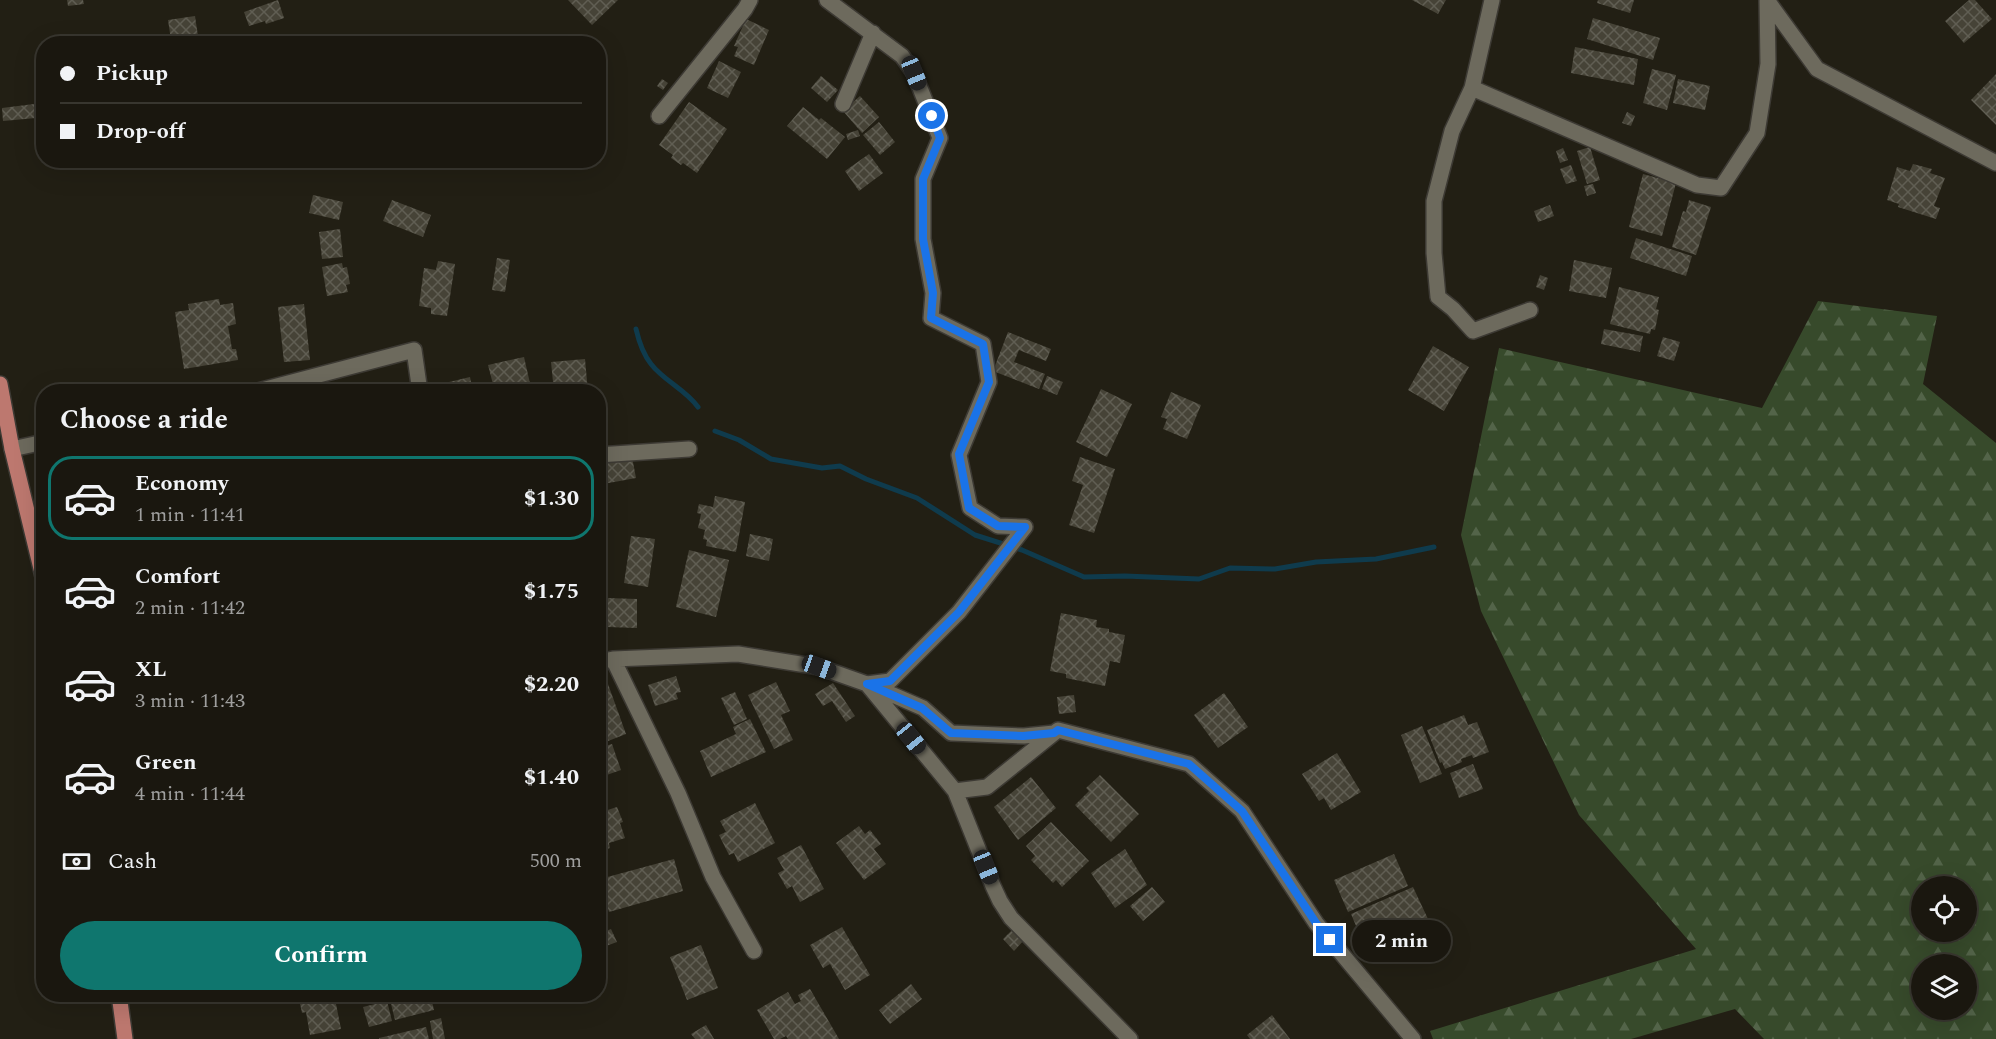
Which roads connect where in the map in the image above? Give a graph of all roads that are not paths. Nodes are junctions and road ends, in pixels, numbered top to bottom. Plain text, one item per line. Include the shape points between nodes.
1 (750, 0) edge
2 (827, 0) edge
3 (1492, 0) edge
4 (1767, 0) edge
5 (873, 33) junction
6 (1472, 88) junction
7 (843, 104) dead end
8 (658, 116) dead end
9 (1996, 163) edge
10 (1530, 310) dead end
11 (0, 384) edge
12 (284, 384) edge
13 (419, 384) edge
14 (36, 444) edge
15 (12, 449) junction
16 (689, 449) dead end
17 (606, 454) edge
18 (36, 548) edge
19 (606, 660) edge
20 (867, 684) junction
21 (1054, 733) junction
22 (955, 791) junction
23 (754, 951) dead end
24 (119, 1002) edge
25 (125, 1039) edge
26 (1130, 1039) edge
27 (1413, 1039) edge

1 - 8 street
2 - 5 street
3 - 6 street
4 - 6 street via 1768,64 1757,133 1721,188 1696,185
4 - 9 street via 1816,69
5 - 7 street
5 - 20 street via 902,56 914,73 940,138 923,179 923,239 933,293 931,318 983,344 989,382 959,454 969,508 998,526 1025,527 959,612 890,681
6 - 10 street via 1452,130 1434,201 1438,297 1473,331
11 - 15 main road
12 - 13 street via 414,350
14 - 15 street
15 - 18 main road
16 - 17 street
19 - 20 street via 738,654 819,667
19 - 23 street via 678,793 713,877
20 - 21 street via 922,708 951,733
20 - 22 street
21 - 22 street via 987,787
21 - 27 street via 1058,730 1189,764 1242,811 1316,923
22 - 26 street via 996,894 1011,918
24 - 25 main road

